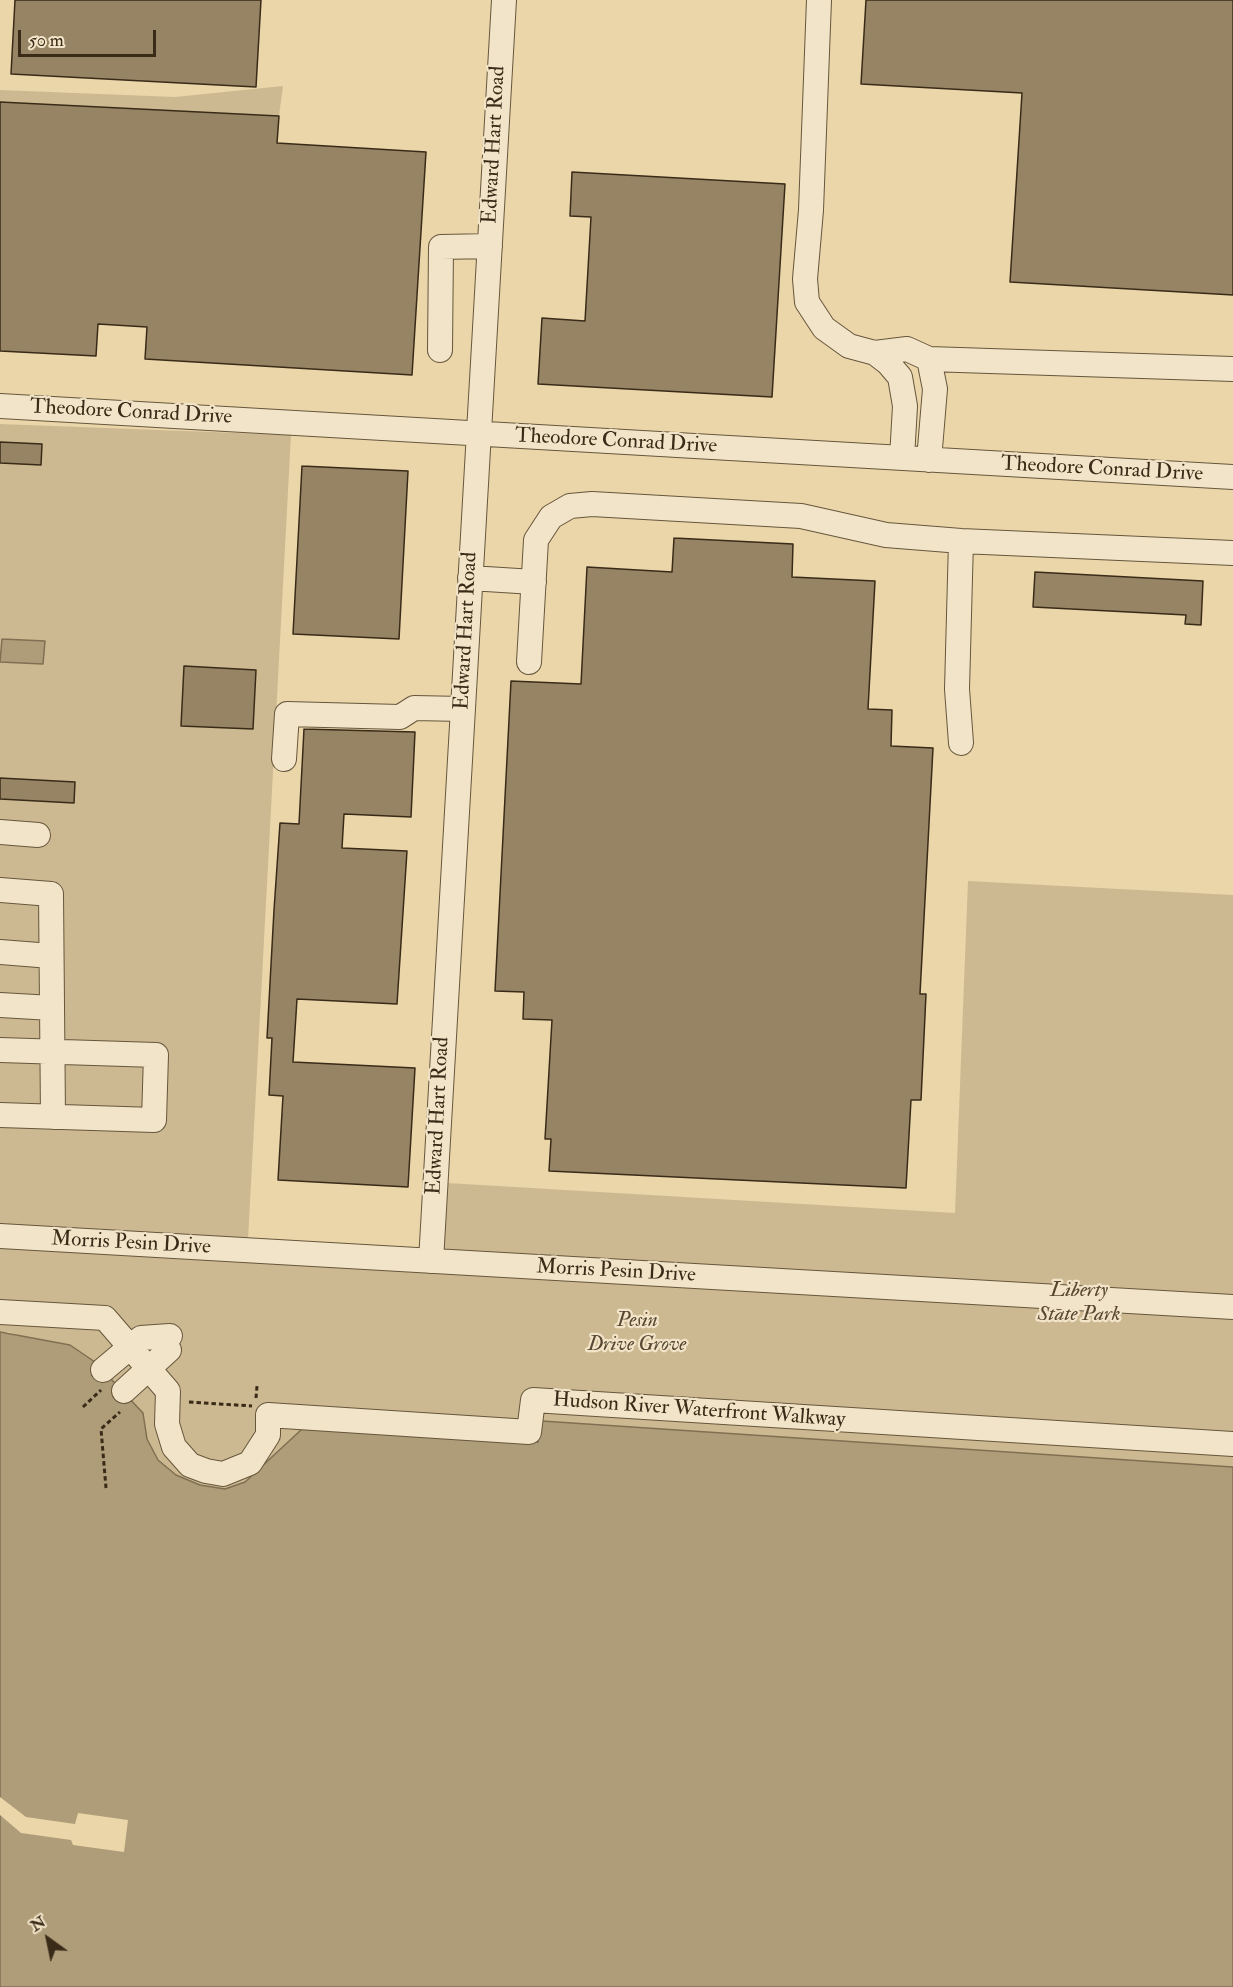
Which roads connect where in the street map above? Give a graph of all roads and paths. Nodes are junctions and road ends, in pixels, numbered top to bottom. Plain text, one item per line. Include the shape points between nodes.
1 (504, 0) edge
2 (819, 0) edge
3 (489, 246) junction
4 (440, 350) dead end
5 (875, 353) junction
6 (928, 359) junction
7 (1233, 369) edge
8 (0, 406) edge
9 (479, 434) junction
10 (902, 458) junction
11 (929, 460) junction
12 (1233, 477) edge
13 (961, 541) junction
14 (1233, 553) edge
15 (470, 578) junction
16 (534, 582) junction
17 (529, 662) dead end
18 (463, 709) junction
19 (961, 743) dead end
20 (284, 759) dead end
21 (0, 832) edge
22 (38, 835) dead end
23 (0, 890) edge
24 (0, 952) edge
25 (51, 956) junction
26 (0, 1005) edge
27 (52, 1008) junction
28 (0, 1050) edge
29 (52, 1051) junction
30 (0, 1115) edge
31 (53, 1117) junction
32 (0, 1236) edge
33 (431, 1261) junction
34 (1233, 1307) edge
35 (0, 1312) edge
36 (131, 1347) junction
37 (149, 1368) junction
38 (103, 1370) dead end
39 (124, 1399) joint
40 (168, 1401) junction
41 (268, 1415) junction
42 (1233, 1444) edge
43 (106, 1488) dead end

1 - 3 street, Edward Hart Road
2 - 5 street via 807,302 824,328 849,346
3 - 4 street via 441,247
3 - 9 street, Edward Hart Road
5 - 6 street via 906,349
5 - 10 street via 900,377 905,406
6 - 7 street
6 - 11 street via 935,390
8 - 9 street, Theodore Conrad Drive
9 - 10 street, Theodore Conrad Drive
9 - 15 street, Edward Hart Road
10 - 11 street, Theodore Conrad Drive
11 - 12 street, Theodore Conrad Drive
13 - 14 street
13 - 16 street via 886,535 801,516 570,506 551,517 536,540
13 - 19 street via 957,689
15 - 16 street
15 - 18 street, Edward Hart Road
16 - 17 street
18 - 20 street via 414,708 400,717 287,714
18 - 33 street, Edward Hart Road
21 - 22 street
23 - 25 street via 51,894
24 - 25 street
25 - 27 street
26 - 27 street
27 - 29 street
28 - 29 street
29 - 31 street
29 - 31 street via 156,1055 154,1120
30 - 31 street
32 - 33 street, Morris Pesin Drive
33 - 34 street, Morris Pesin Drive
35 - 36 street via 105,1318
36 - 37 street
36 - 37 street via 141,1338 170,1343
36 - 38 street
37 - 39 street
37 - 40 street via 168,1392
39 - 43 path via 101,1429
40 - 41 path via 256,1406
40 - 41 street via 167,1424 174,1447 190,1465 223,1474 250,1462 268,1435
41 - 42 street, Hudson River Waterfront Walkway via 529,1432 533,1401

